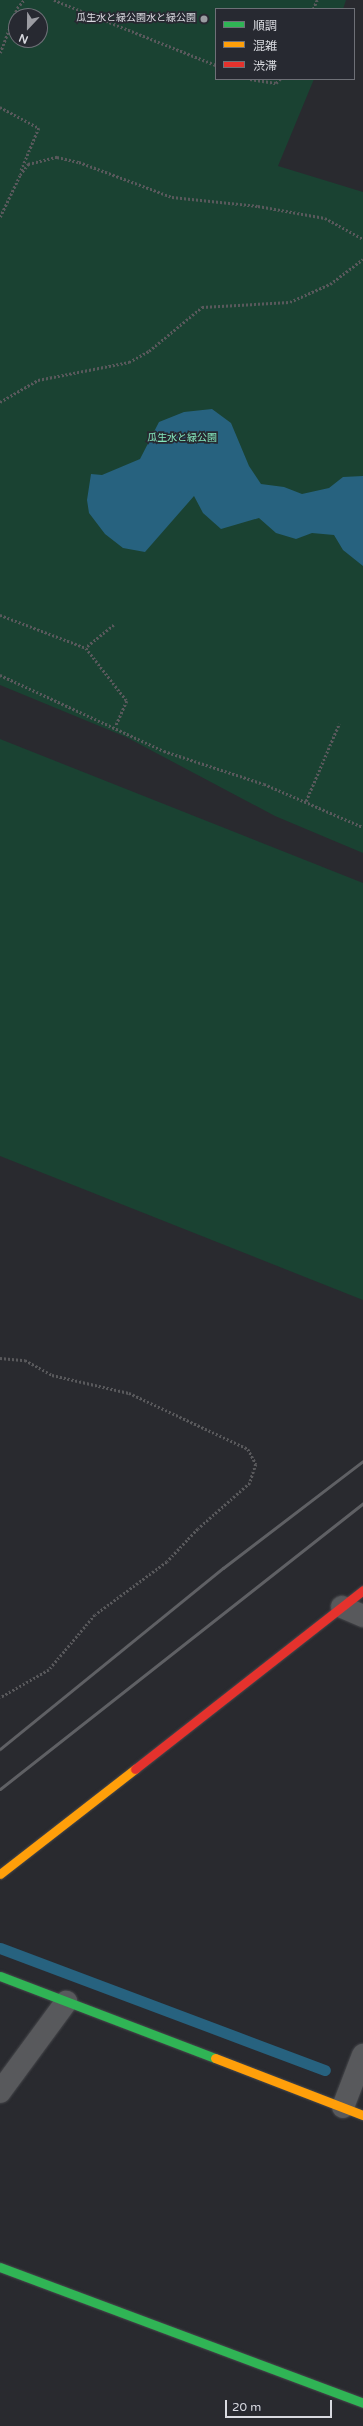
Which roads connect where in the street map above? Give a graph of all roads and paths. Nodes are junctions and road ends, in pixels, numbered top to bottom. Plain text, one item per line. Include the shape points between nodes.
1 (24, 0) edge
2 (54, 0) edge
3 (0, 52) edge
4 (215, 65) edge
5 (256, 80) edge
6 (279, 80) edge
7 (0, 106) edge
8 (20, 175) junction
9 (0, 217) edge
10 (363, 239) edge
11 (363, 259) edge
12 (0, 402) edge
13 (0, 615) edge
14 (114, 625) dead end
15 (86, 648) junction
16 (0, 675) edge
17 (339, 724) dead end
18 (116, 726) junction
19 (306, 801) junction
20 (363, 828) edge
21 (0, 1358) edge
22 (363, 1590) edge
23 (342, 1607) junction
24 (363, 1616) edge
25 (0, 1698) edge
26 (0, 1874) edge
27 (0, 1976) edge
28 (66, 2002) junction
29 (363, 2055) edge
30 (0, 2092) edge
31 (343, 2107) junction
32 (363, 2115) edge
33 (0, 2267) edge
34 (363, 2403) edge

1 - 3 path via 16,8
2 - 4 path
5 - 6 path via 276,83
7 - 8 path via 39,128
8 - 9 path
8 - 10 path via 28,164 57,157 79,162 172,198 258,206 325,218
11 - 12 path via 330,284 290,302 202,307 149,352 129,362 38,380
13 - 15 path
14 - 15 path
15 - 18 path via 127,701
16 - 18 path
17 - 19 path
18 - 19 path via 164,751
19 - 20 path
21 - 25 path via 25,1360 52,1375 129,1393 248,1449 256,1464 250,1483 198,1529 167,1562 95,1615 49,1670
22 - 23 street
23 - 24 street
23 - 26 street
27 - 28 street
28 - 30 street
28 - 31 street
29 - 31 street
31 - 32 street
33 - 34 street

